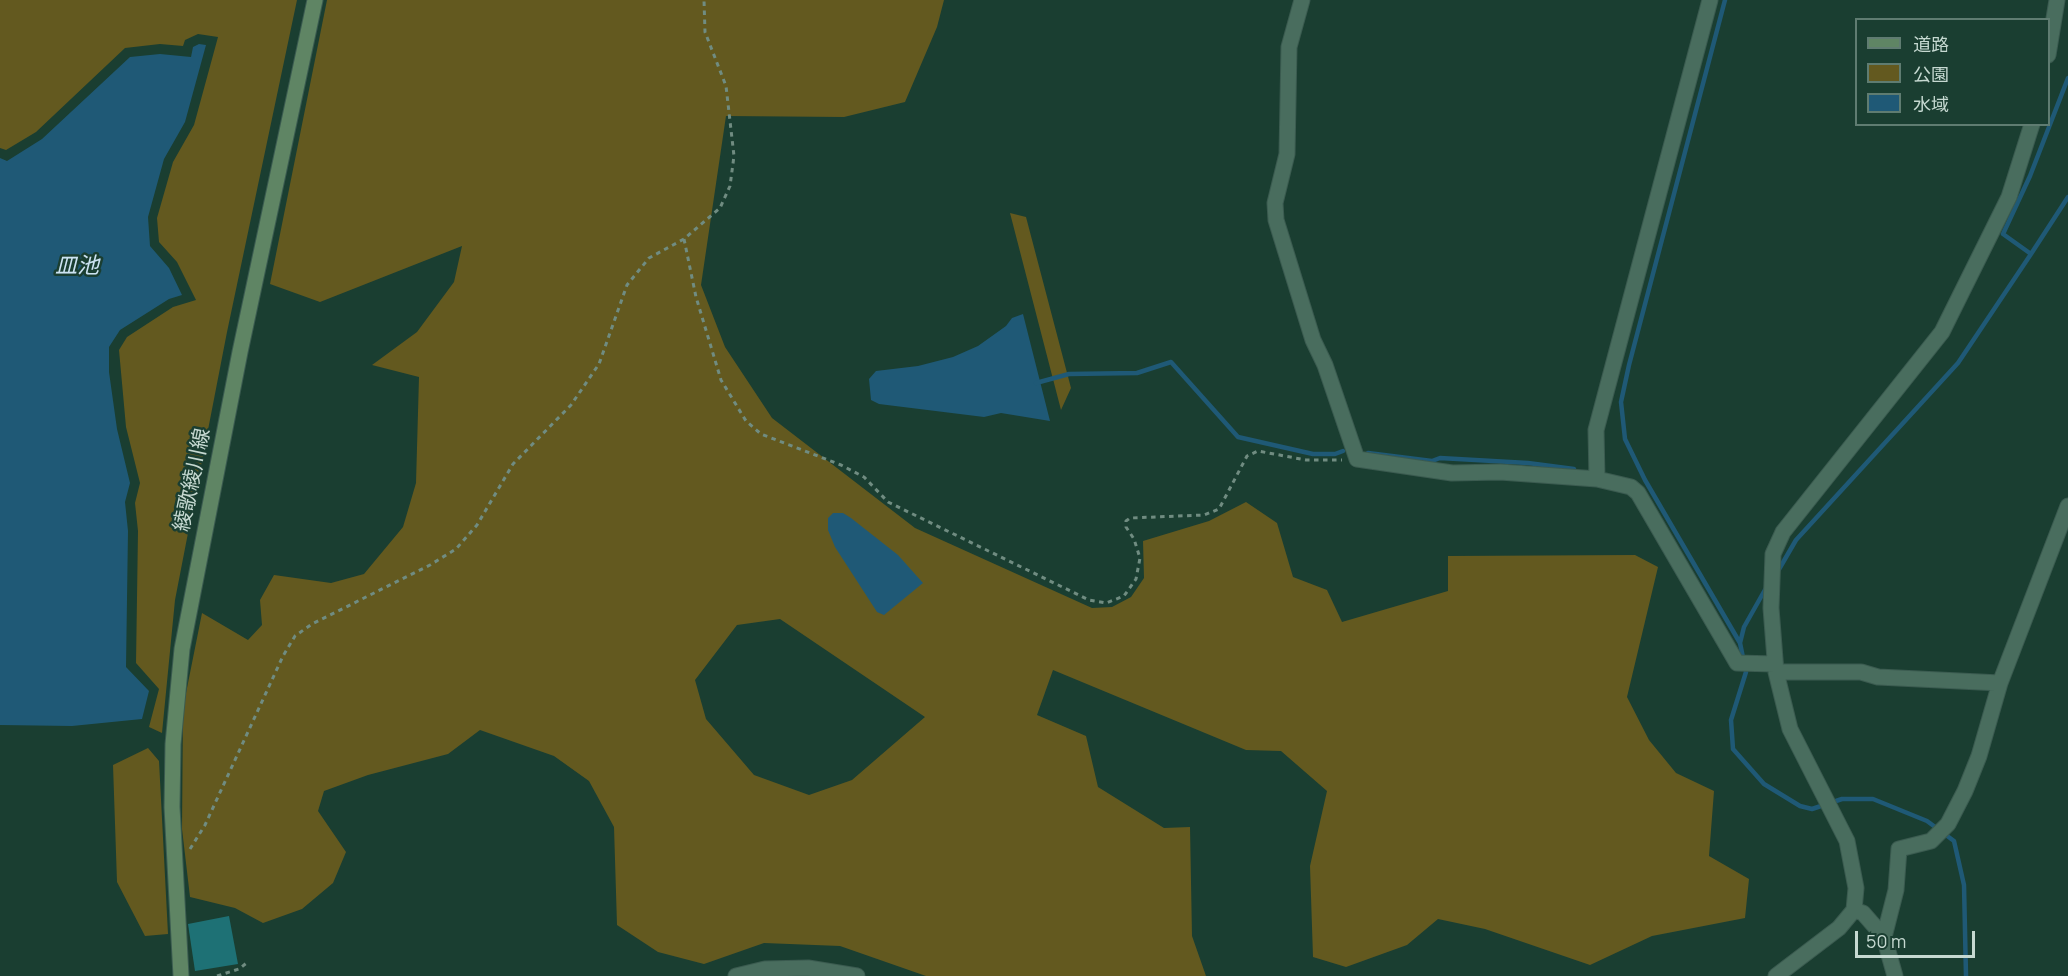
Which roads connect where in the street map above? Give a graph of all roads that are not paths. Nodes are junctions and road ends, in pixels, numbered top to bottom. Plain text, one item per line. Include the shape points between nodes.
1 (315, 0) edge
2 (1302, 0) edge
3 (1710, 0) edge
4 (2057, 0) edge
5 (2050, 48) edge
6 (2031, 126) edge
7 (1597, 479) junction
8 (2068, 506) edge
9 (1776, 668) junction
10 (2000, 683) junction
11 (1854, 910) junction
12 (1884, 937) junction
13 (181, 976) edge
14 (736, 976) edge
15 (857, 976) edge
16 (1776, 976) edge
17 (1895, 976) edge

1 - 13 main road, 綾歌綾川線 via 190,597 173,744
2 - 7 street via 1289,47 1287,154 1275,203 1276,220 1357,459 1452,473
3 - 7 street via 1596,430
4 - 5 street
6 - 9 street via 2009,197 1942,332 1783,532 1773,554
7 - 9 street via 1631,487 1638,493 1737,663
8 - 10 street
9 - 10 street
9 - 11 street via 1790,729 1847,841 1856,888
10 - 12 street via 1979,756 1948,824 1931,841 1899,849 1896,890
11 - 12 street via 1863,913
11 - 16 street via 1839,928
12 - 17 street
14 - 15 street via 765,969 808,968

